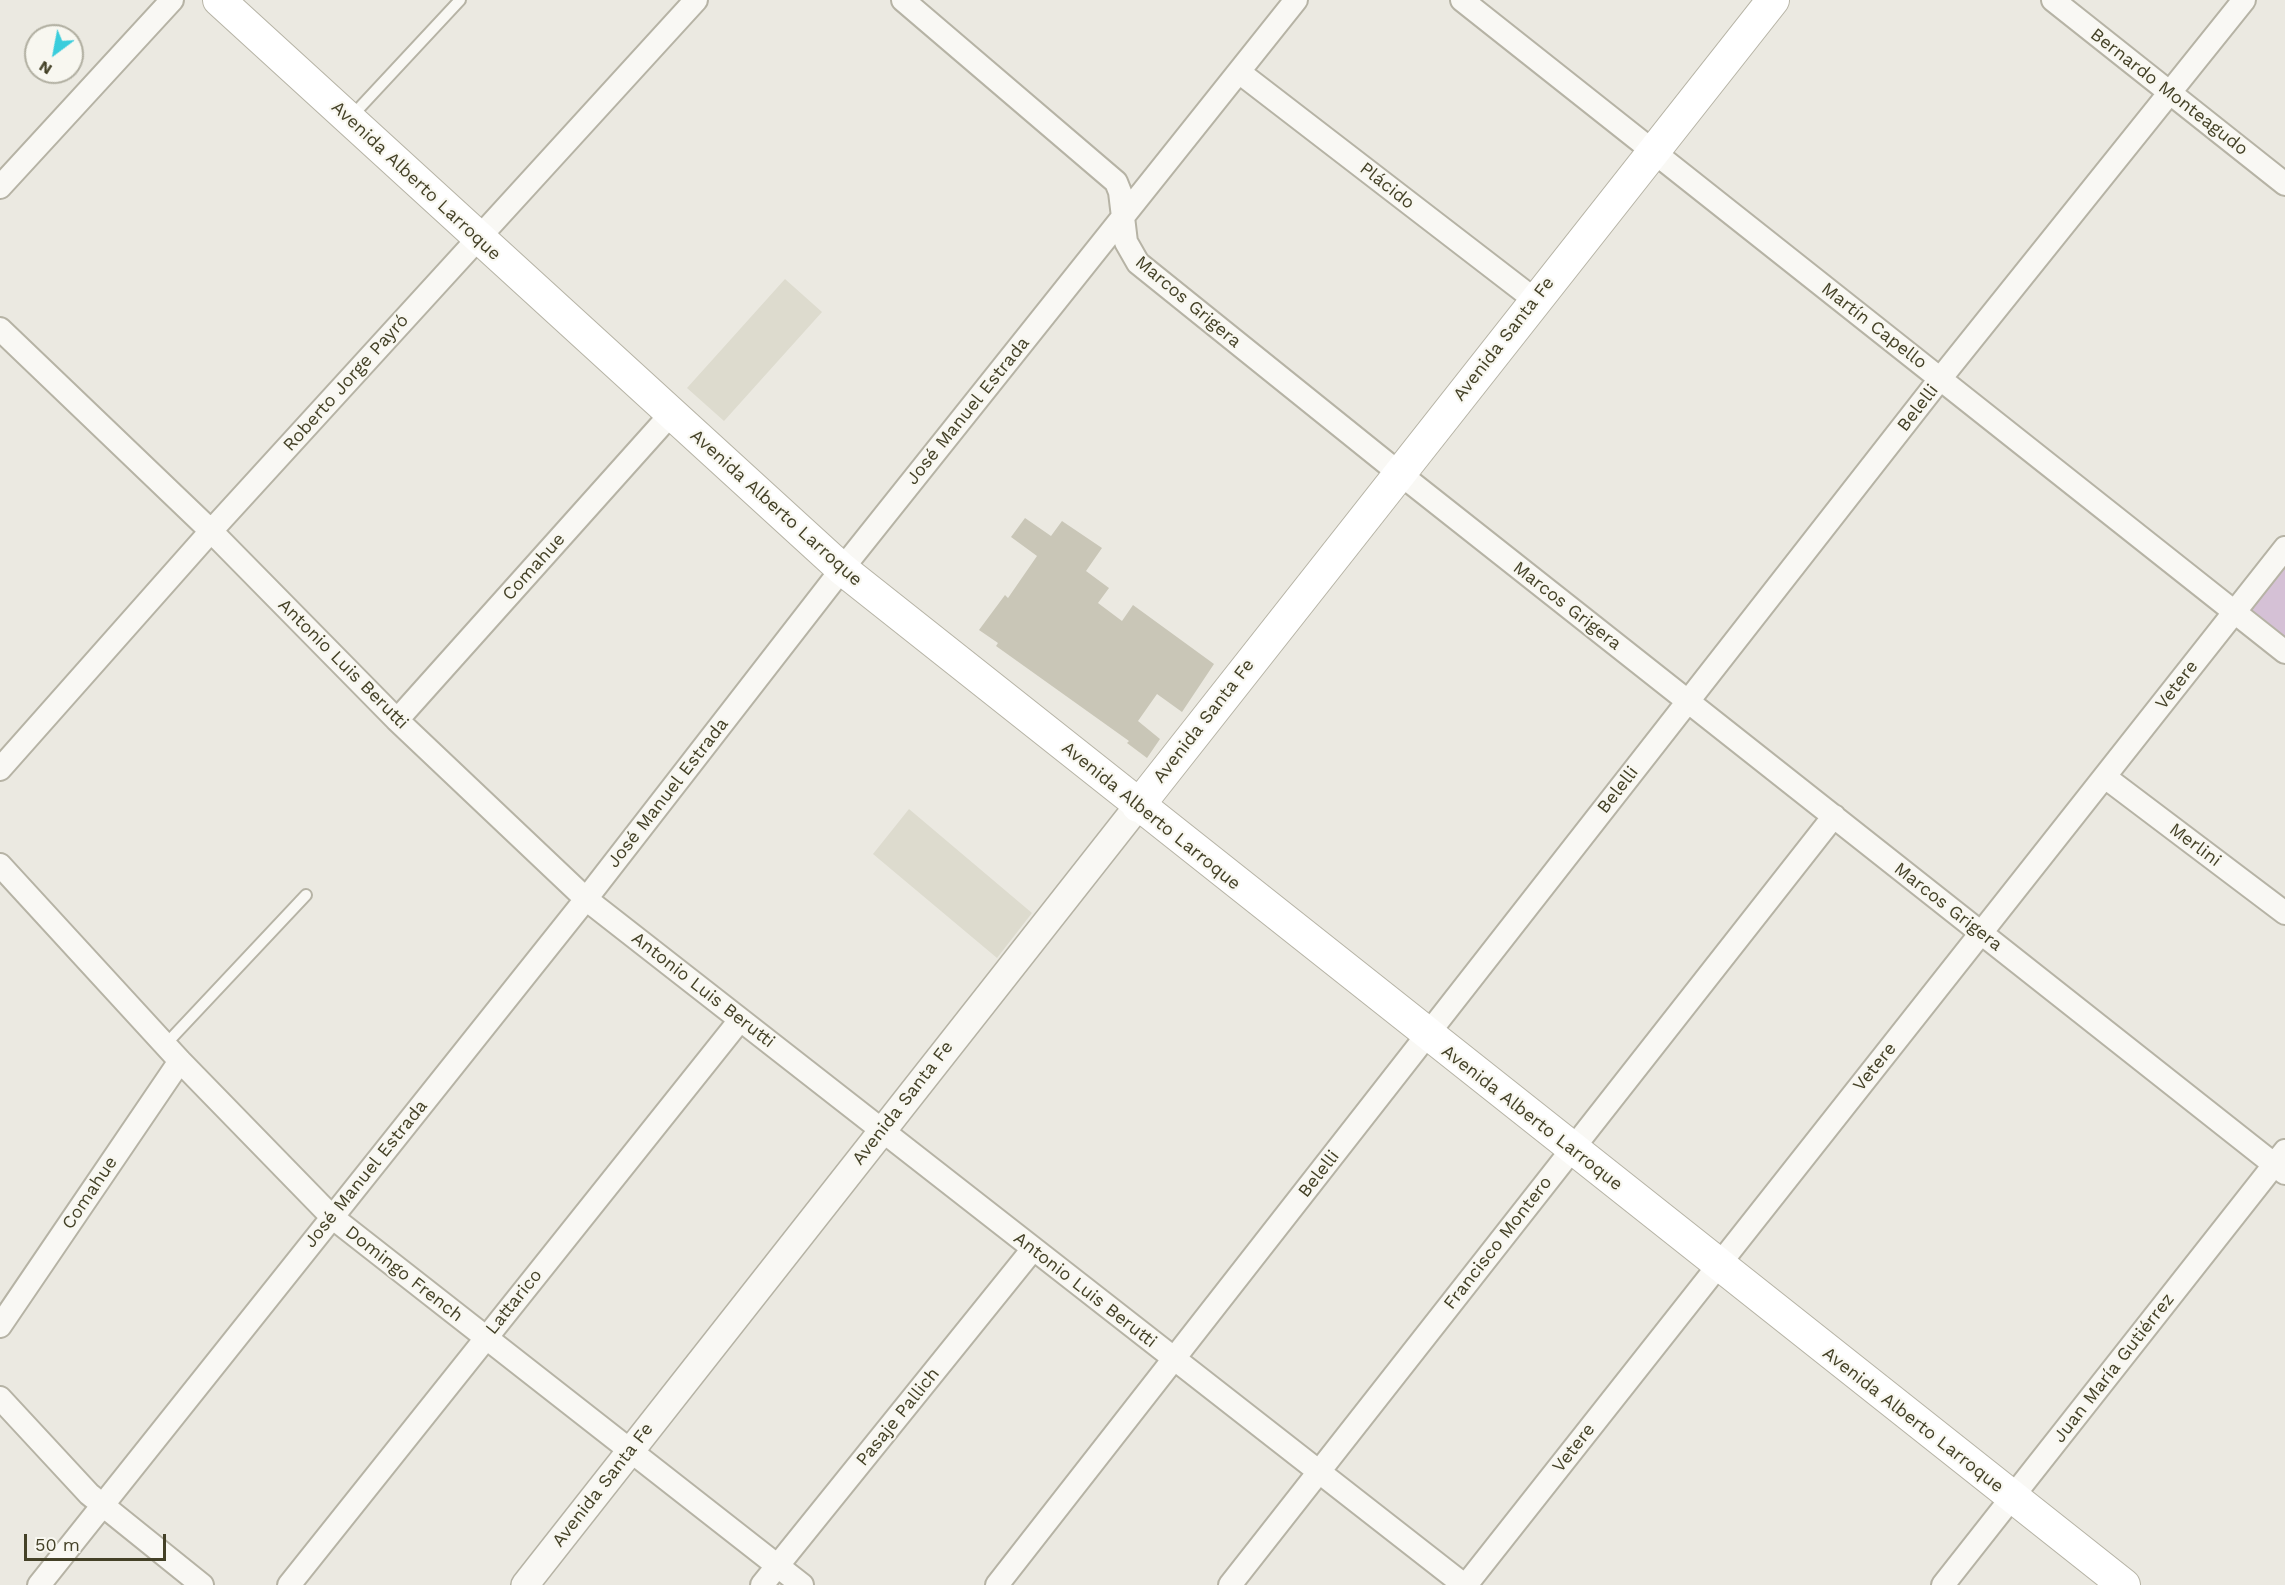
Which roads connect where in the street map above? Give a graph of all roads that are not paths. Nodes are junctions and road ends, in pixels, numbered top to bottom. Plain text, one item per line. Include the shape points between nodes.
1 (172, 0) edge
2 (219, 0) edge
3 (460, 0) edge
4 (696, 0) edge
5 (903, 0) edge
6 (1296, 0) edge
7 (1462, 0) edge
8 (1773, 0) edge
9 (2053, 0) edge
10 (2244, 0) edge
11 (1239, 72) junction
12 (2171, 93) junction
13 (348, 119) junction
14 (1653, 151) junction
15 (2285, 184) edge
16 (0, 187) edge
17 (1124, 216) junction
18 (477, 238) junction
19 (1535, 300) junction
20 (0, 328) edge
21 (1940, 379) junction
22 (671, 414) junction
23 (1399, 473) junction
24 (211, 531) junction
25 (2285, 548) edge
26 (842, 569) junction
27 (2235, 612) junction
28 (2285, 652) edge
29 (1688, 701) junction
30 (397, 720) junction
31 (0, 769) edge
32 (2105, 777) junction
33 (1138, 806) junction
34 (1834, 816) junction
35 (0, 865) edge
36 (306, 895) dead end
37 (586, 898) junction
38 (2285, 913) edge
39 (1982, 933) junction
40 (740, 1020) junction
41 (1427, 1035) junction
42 (173, 1053) junction
43 (881, 1131) junction
44 (1571, 1148) junction
45 (2281, 1163) edge
46 (332, 1217) junction
47 (1033, 1249) junction
48 (1718, 1265) junction
49 (0, 1326) edge
50 (485, 1338) junction
51 (1175, 1359) junction
52 (0, 1398) edge
53 (629, 1451) junction
54 (1319, 1472) junction
55 (2012, 1498) junction
56 (102, 1505) junction
57 (777, 1566) junction
58 (39, 1585) edge
59 (202, 1585) edge
60 (289, 1585) edge
61 (525, 1585) edge
62 (762, 1585) edge
63 (802, 1585) edge
64 (997, 1585) edge
65 (1230, 1585) edge
66 (1465, 1585) edge
67 (1943, 1585) edge
68 (2124, 1585) edge

1 - 16 street
2 - 13 main road, Avenida Alberto Larroque
3 - 13 lane
4 - 18 street, Roberto Jorge Payró
5 - 17 street, Marcos Grigera via 1116,182
6 - 11 street, José Manuel Estrada
7 - 14 street, Martín Capello
8 - 14 main road, Avenida Santa Fe
9 - 12 street, Bernardo Monteagudo
10 - 12 street, Belelli
11 - 17 street, José Manuel Estrada
11 - 19 street, Plácido
12 - 15 street, Bernardo Monteagudo
12 - 21 street, Belelli
13 - 18 main road, Avenida Alberto Larroque
14 - 19 main road, Avenida Santa Fe
14 - 21 street, Martín Capello
17 - 23 street, Marcos Grigera via 1126,242 1138,263
17 - 26 street, José Manuel Estrada
18 - 22 main road, Avenida Alberto Larroque
18 - 24 street, Roberto Jorge Payró
19 - 23 main road, Avenida Santa Fe
20 - 24 street, Antonio Luis Berutti
21 - 27 street, Martín Capello
21 - 29 street, Belelli
22 - 26 main road, Avenida Alberto Larroque
22 - 30 street, Comahue
23 - 29 street, Marcos Grigera
23 - 33 main road, Avenida Santa Fe
24 - 30 street, Antonio Luis Berutti
24 - 31 street, Roberto Jorge Payró
25 - 27 street, Vetere
26 - 33 main road, Avenida Alberto Larroque
26 - 37 street, José Manuel Estrada
27 - 28 street, Martín Capello
27 - 32 street, Vetere
29 - 34 street, Marcos Grigera
29 - 41 street, Belelli
30 - 37 street, Antonio Luis Berutti
32 - 38 street, Merlini
32 - 39 street, Vetere
33 - 41 main road, Avenida Alberto Larroque
33 - 43 street, Avenida Santa Fe
34 - 39 street, Marcos Grigera
34 - 44 street, Francisco Montero
35 - 42 street, Domingo French
36 - 42 lane
37 - 40 street, Antonio Luis Berutti
37 - 46 street, José Manuel Estrada
39 - 45 street, Marcos Grigera
39 - 48 street, Vetere
40 - 43 street, Antonio Luis Berutti
40 - 50 street, Lattarico
41 - 44 main road, Avenida Alberto Larroque
41 - 51 street, Belelli
42 - 46 street, Domingo French
42 - 49 street, Comahue
43 - 47 street, Antonio Luis Berutti
43 - 53 street, Avenida Santa Fe
44 - 48 main road, Avenida Alberto Larroque
44 - 54 street, Francisco Montero
45 - 55 street, Juan María Gutiérrez
46 - 50 street, Domingo French
46 - 56 street, José Manuel Estrada
47 - 51 street, Antonio Luis Berutti
47 - 57 street, Pasaje Pallich
48 - 55 main road, Avenida Alberto Larroque
48 - 66 street, Vetere
50 - 53 street, Domingo French
50 - 60 street, Lattarico
51 - 54 street, Antonio Luis Berutti
51 - 64 street, Belelli
52 - 56 street
53 - 57 street, Domingo French
53 - 61 street, Avenida Santa Fe
54 - 65 street, Francisco Montero
54 - 66 street, Antonio Luis Berutti
55 - 67 street, Juan María Gutiérrez
55 - 68 main road, Avenida Alberto Larroque
56 - 58 street, José Manuel Estrada
56 - 59 street
57 - 62 street, Pasaje Pallich
57 - 63 street, Domingo French

